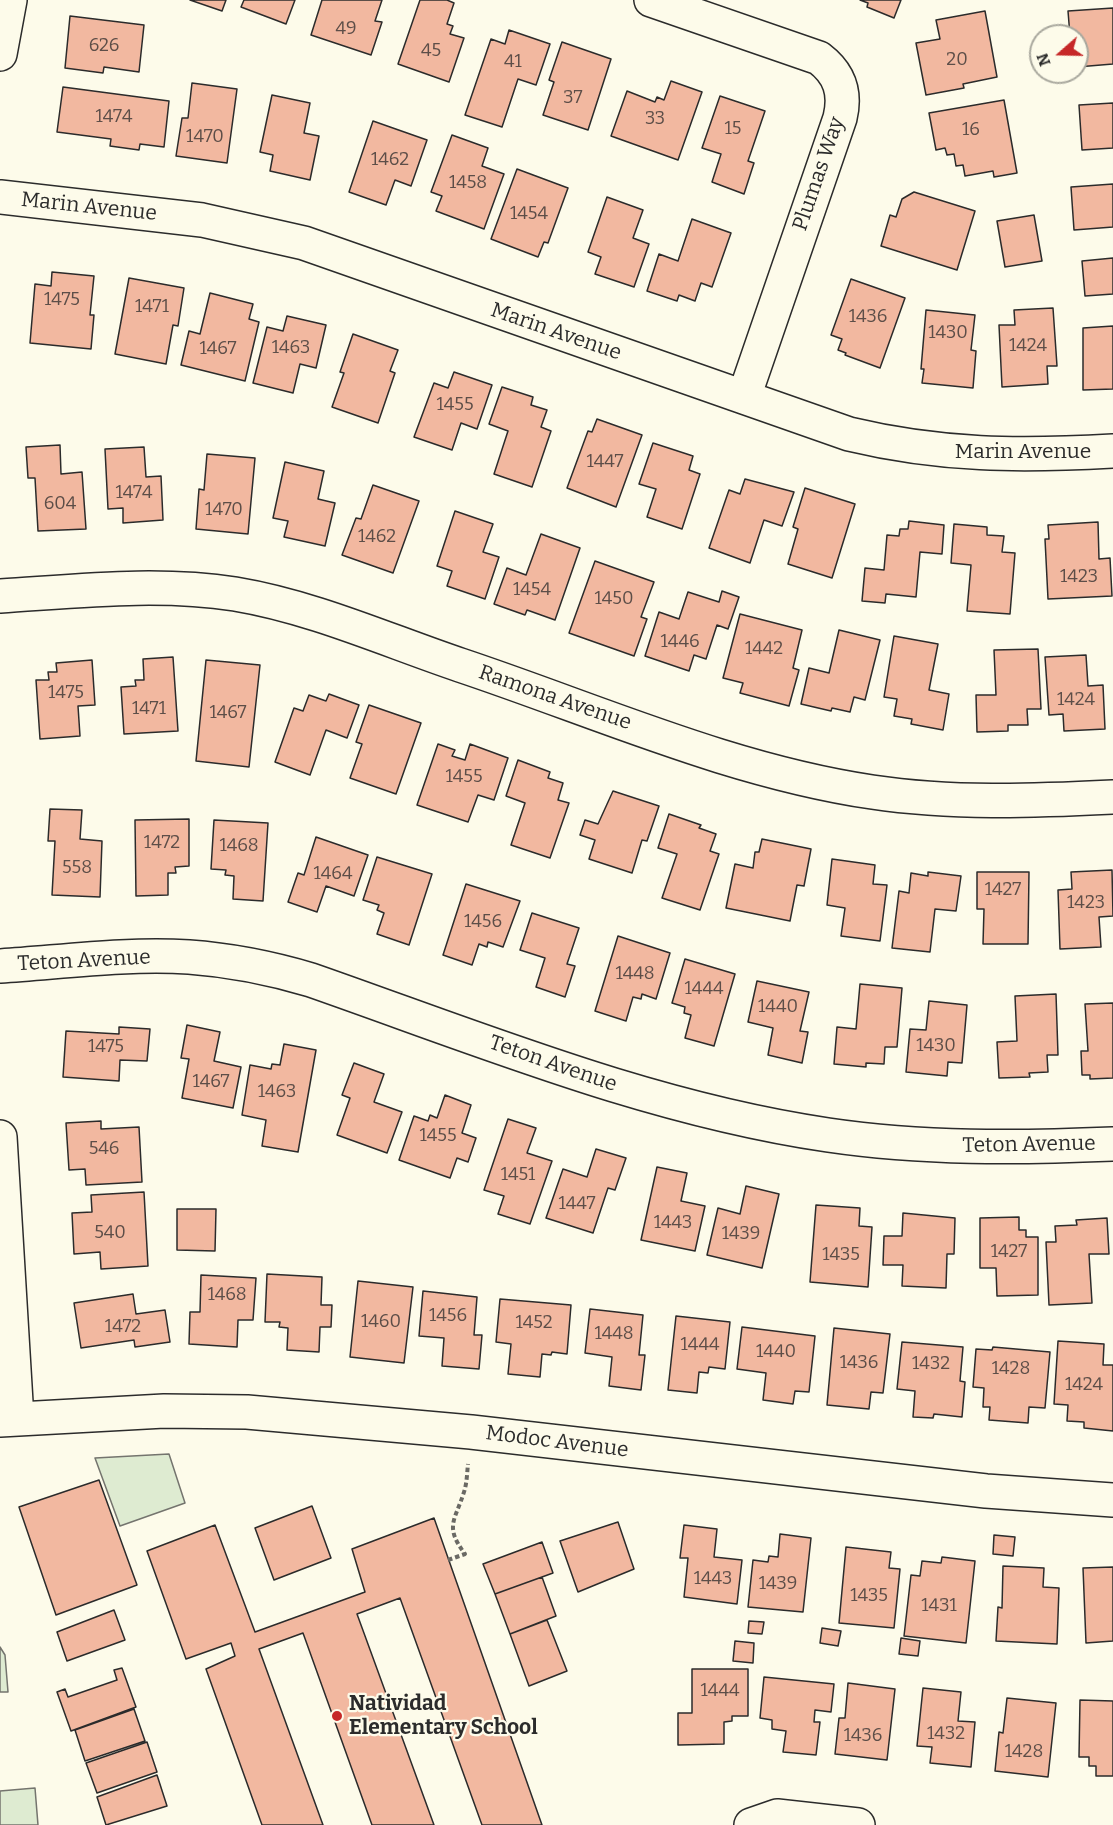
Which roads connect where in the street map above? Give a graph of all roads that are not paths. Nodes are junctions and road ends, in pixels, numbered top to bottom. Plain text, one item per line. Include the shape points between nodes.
1 (10, 0) edge
2 (651, 0) edge
3 (0, 54) edge
4 (0, 197) edge
5 (744, 397) junction
6 (1113, 451) edge
7 (0, 596) edge
8 (1113, 797) edge
9 (0, 966) edge
10 (0, 1137) edge
11 (1113, 1144) edge
12 (8, 1420) edge
13 (1113, 1500) edge
14 (751, 1825) edge
15 (858, 1825) edge

1 - 3 street
2 - 5 street, Plumas Way via 819,58 836,73 840,84 840,118
4 - 5 street, Marin Avenue via 202,220 304,243
5 - 6 street, Marin Avenue via 849,434 918,449 998,455
7 - 8 street, Ramona Avenue via 159,587 237,595 331,619 724,757 822,783 960,801
9 - 11 street, Teton Avenue via 155,957 266,967 629,1090 755,1122 828,1135 925,1145 1017,1148
10 - 12 street
12 - 13 street, Modoc Avenue via 196,1411 309,1416 986,1491
14 - 15 street via 777,1816

